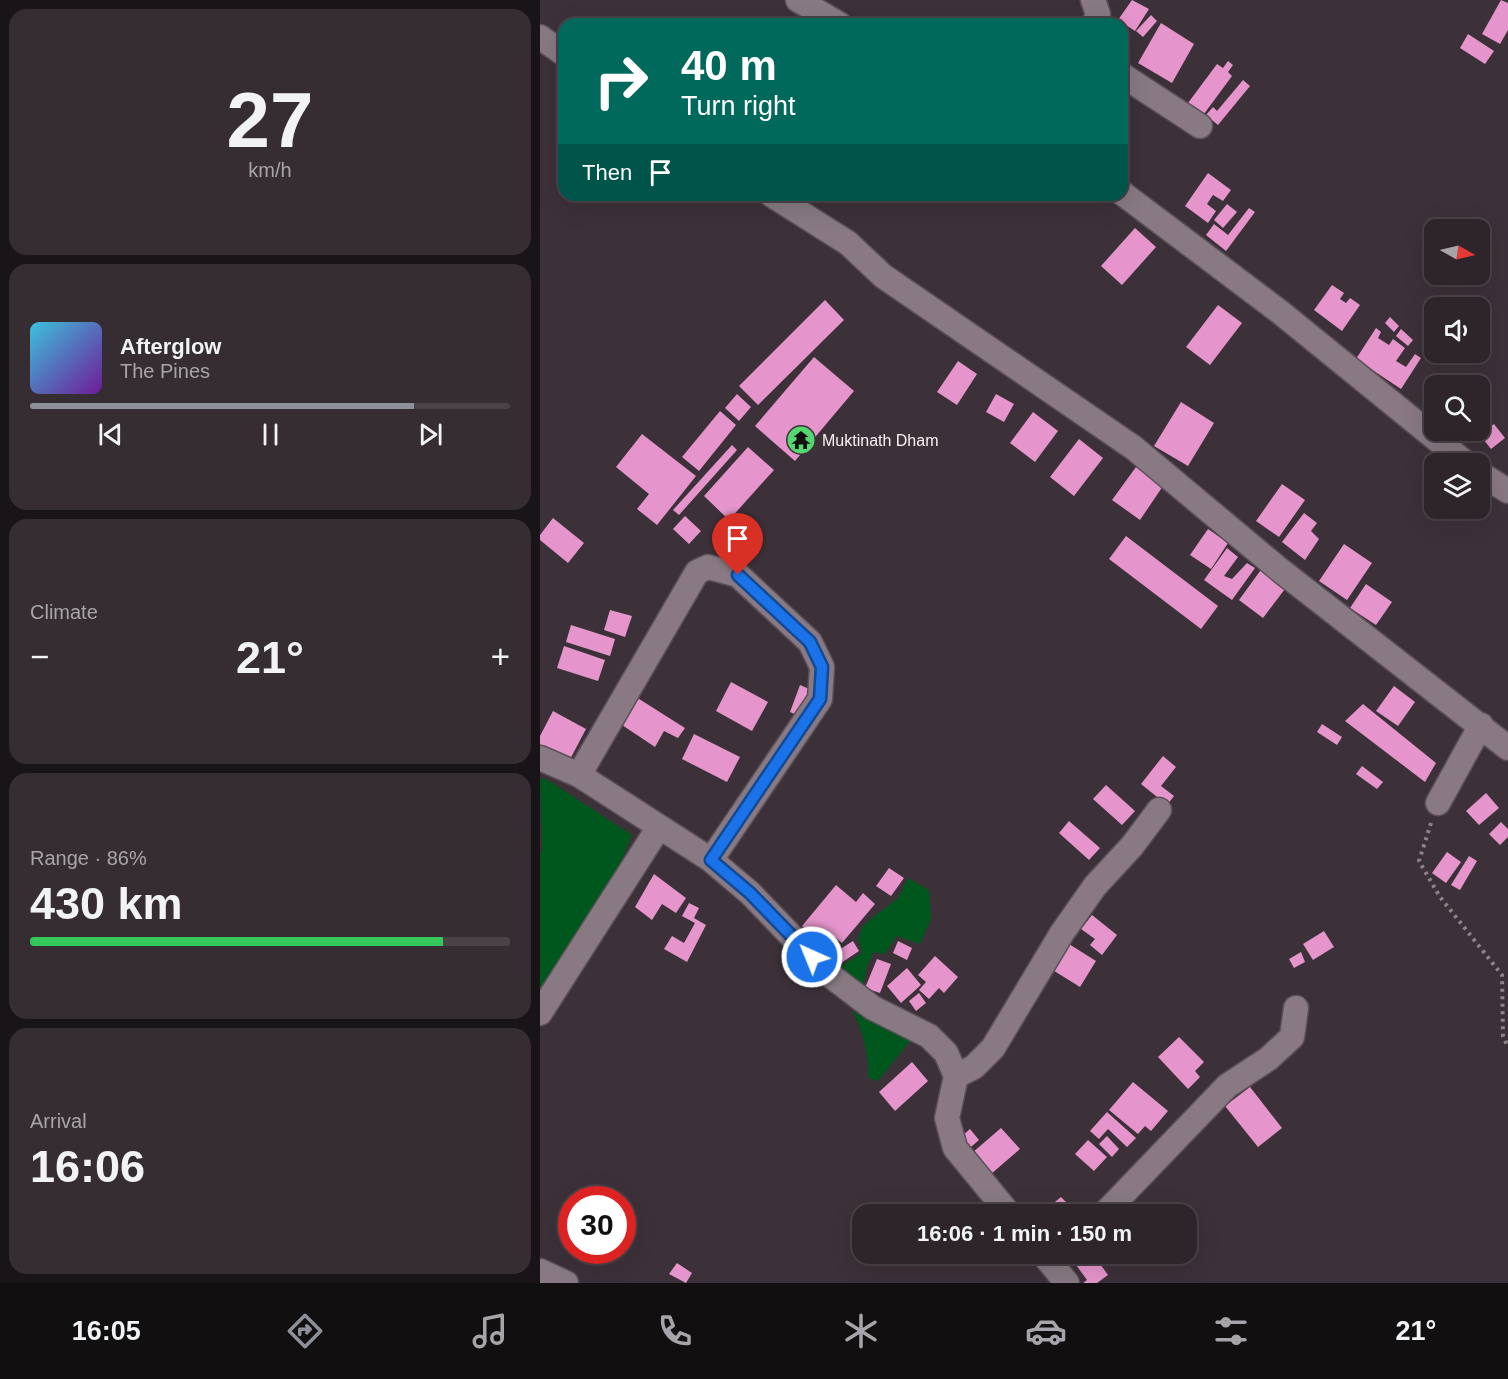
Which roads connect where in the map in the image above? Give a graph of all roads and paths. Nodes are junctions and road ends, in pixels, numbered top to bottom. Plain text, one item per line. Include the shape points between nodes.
1 (798, 0) edge
2 (1093, 0) edge
3 (829, 18) edge
4 (1096, 18) edge
5 (540, 37) edge
6 (558, 50) edge
7 (1128, 79) edge
8 (1200, 126) dead end
9 (1128, 198) edge
10 (782, 201) edge
11 (1453, 453) edge
12 (1490, 480) edge
13 (1508, 491) edge
14 (1482, 725) junction
15 (1508, 748) edge
16 (540, 758) edge
17 (579, 775) junction
18 (1437, 803) joint
19 (1159, 810) dead end
20 (659, 827) junction
21 (711, 860) junction
22 (1296, 1008) dead end
23 (540, 1013) edge
24 (1508, 1047) edge
25 (956, 1076) junction
26 (1001, 1204) edge
27 (1114, 1204) edge
28 (1053, 1264) edge
29 (1067, 1283) edge

1 - 3 street
2 - 4 street
5 - 6 street
7 - 8 street
9 - 11 street via 1280,312
10 - 14 street via 848,243 892,282 1134,448 1280,570
12 - 13 street
14 - 15 street
14 - 18 street
16 - 17 street
17 - 20 street
17 - 21 street via 697,572 708,567 738,575 810,642 822,667 820,699
18 - 24 path via 1419,861 1440,897 1502,975 1502,1027
19 - 25 street via 1095,886 1062,933 993,1048 974,1067
20 - 21 street
20 - 23 street
21 - 25 street via 750,893 827,973 873,1008 929,1036 946,1053
22 - 27 street via 1292,1037 1268,1059 1227,1086
25 - 26 street via 946,1118 955,1148
28 - 29 street

